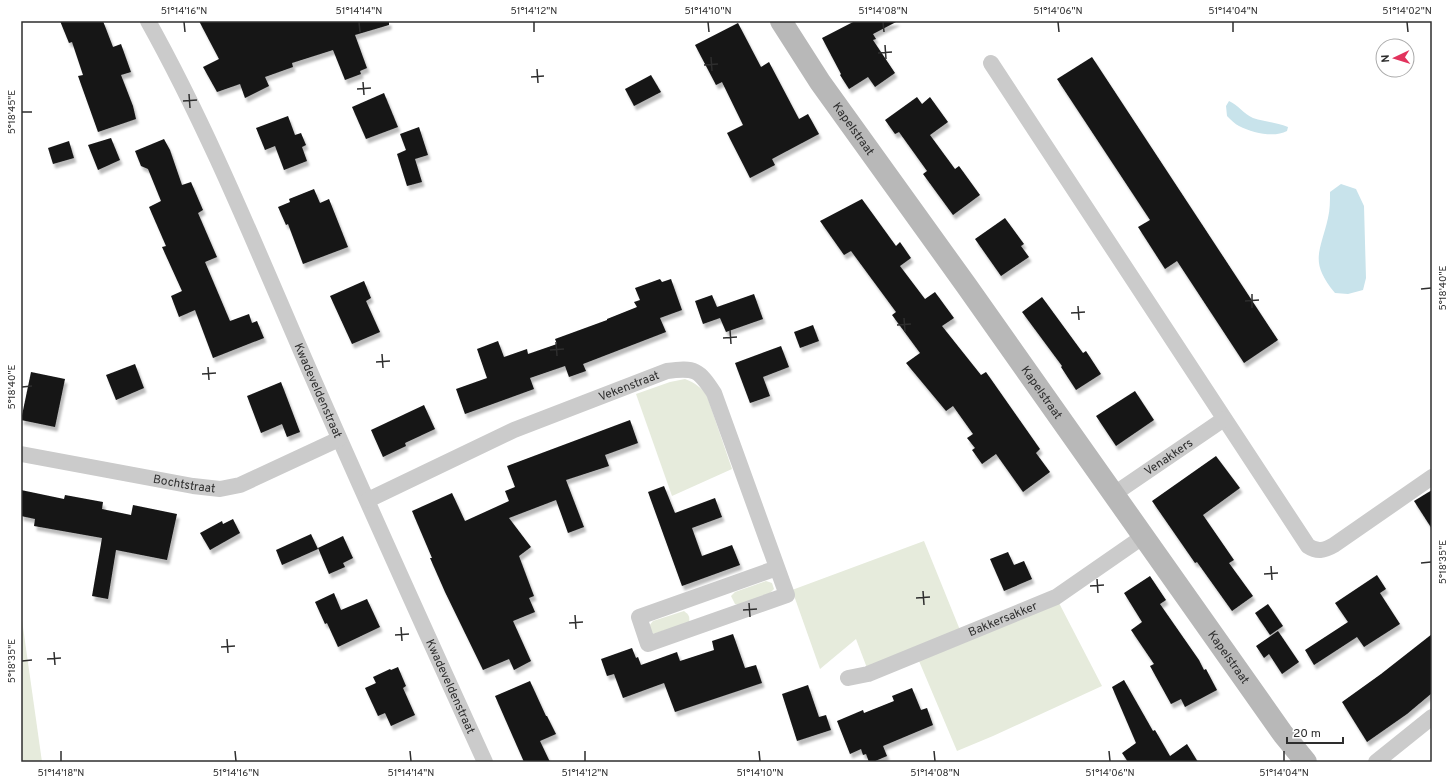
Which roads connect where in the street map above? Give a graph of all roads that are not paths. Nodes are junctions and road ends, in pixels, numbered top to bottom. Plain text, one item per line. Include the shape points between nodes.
1 (148, 21) edge
2 (781, 21) edge
3 (991, 63) dead end
4 (1224, 419) junction
5 (340, 439) junction
6 (21, 454) edge
7 (1432, 477) edge
8 (1114, 494) junction
9 (368, 500) junction
10 (1144, 536) junction
11 (777, 568) junction
12 (848, 678) dead end
13 (1432, 717) edge
14 (485, 762) edge
15 (1306, 762) edge
16 (1376, 762) edge

1 - 5 street, Kwadeveldenstraat via 198,117
2 - 8 main road, Kapelstraat via 820,82
3 - 4 street
4 - 7 street via 1302,540 1314,550 1334,545
4 - 8 street, Venakkers
5 - 6 street, Bochtstraat via 240,485 220,489
5 - 9 street, Kwadeveldenstraat
8 - 10 main road, Kapelstraat
9 - 11 street, Vekenstraat via 514,430 668,371 682,369 703,376 714,393
9 - 14 street, Kwadeveldenstraat
10 - 12 street, Bakkersakker via 1056,597 868,674
10 - 15 main road, Kapelstraat via 1283,734
11 - 11 street, Vekenstraat via 787,595 648,644 639,617
13 - 16 street

